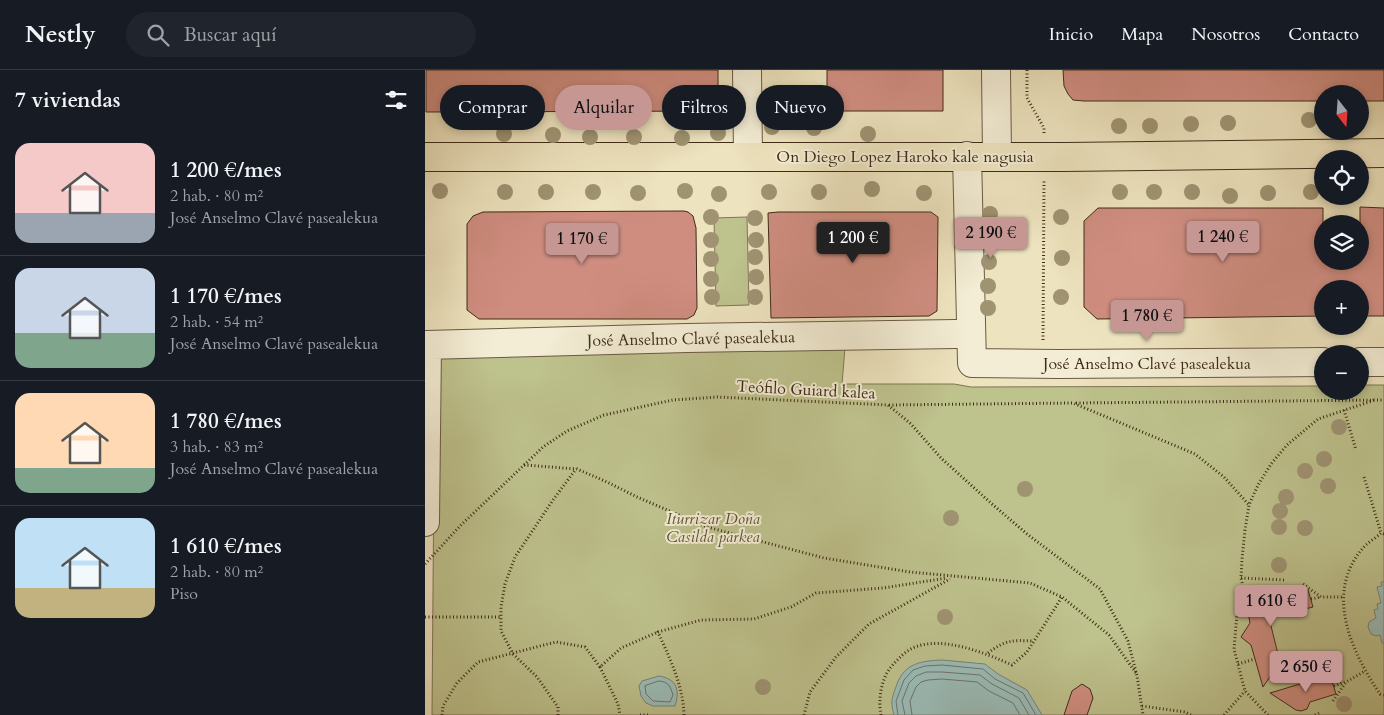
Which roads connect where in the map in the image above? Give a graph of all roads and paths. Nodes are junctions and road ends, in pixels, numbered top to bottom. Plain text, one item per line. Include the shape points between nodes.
1 (747, 70) edge
2 (997, 70) edge
3 (1027, 70) edge
4 (1044, 128) dead end
5 (1384, 153) edge
6 (747, 156) junction
7 (967, 156) junction
8 (997, 156) junction
9 (425, 157) edge
10 (1044, 185) dead end
11 (956, 334) dead end
12 (426, 345) edge
13 (1314, 362) edge
14 (1369, 362) edge
15 (1384, 362) edge
16 (1043, 363) junction
17 (1375, 400) junction
18 (1384, 400) edge
19 (1073, 403) junction
20 (888, 405) junction
21 (1344, 410) junction
22 (1356, 450) dead end
23 (524, 465) junction
24 (577, 469) junction
25 (1364, 477) dead end
26 (1249, 505) junction
27 (425, 522) edge
28 (1383, 533) edge
29 (425, 564) edge
30 (953, 577) junction
31 (1241, 578) junction
32 (1285, 580) dead end
33 (1303, 584) dead end
34 (1062, 597) junction
35 (1321, 597) junction
36 (1343, 597) junction
37 (1311, 599) dead end
38 (425, 616) edge
39 (501, 617) junction
40 (658, 632) junction
41 (1033, 641) junction
42 (513, 654) junction
43 (987, 654) junction
44 (1255, 659) dead end
45 (1237, 664) junction
46 (600, 667) junction
47 (1365, 671) junction
48 (1137, 676) junction
49 (1346, 682) junction
50 (1334, 686) dead end
51 (1245, 691) junction
52 (1384, 696) edge
53 (1333, 701) dead end
54 (1142, 706) junction
55 (442, 715) edge
56 (558, 715) edge
57 (621, 715) edge
58 (640, 715) edge
59 (648, 715) edge
60 (684, 715) edge
61 (804, 715) edge
62 (881, 715) edge
63 (1143, 715) edge
64 (1191, 715) edge
65 (1224, 715) edge
66 (1268, 715) edge

1 - 6 street
2 - 8 street
3 - 4 path via 1027,98
5 - 8 main road, On Diego Lopez Haroko kale nagusia
6 - 7 main road, On Diego Lopez Haroko kale nagusia
6 - 9 main road, On Diego Lopez Haroko kale nagusia
7 - 8 main road, On Diego Lopez Haroko kale nagusia
7 - 16 street, José Anselmo Clavé pasealekua via 972,362
10 - 16 path
11 - 12 street, José Anselmo Clavé pasealekua
12 - 27 street
13 - 16 street, José Anselmo Clavé pasealekua
14 - 15 street
17 - 18 path
17 - 19 path
17 - 21 path
19 - 20 path
19 - 26 path via 1195,454 1224,477
20 - 23 path, Teófilo Guiard kalea via 717,397 673,400 604,415 567,431
20 - 48 path, Teófilo Guiard kalea via 999,510 1100,589 1128,641
21 - 22 path
21 - 26 path via 1318,419 1287,445 1271,464
23 - 24 path
23 - 29 path, Teófilo Guiard kalea
24 - 30 path via 707,527 824,558
24 - 39 path via 515,557 505,584
25 - 28 path
26 - 31 path
28 - 36 path via 1364,547 1350,567
30 - 34 path via 1030,583
30 - 40 path via 883,588 815,593 791,607 754,618 701,620
30 - 61 path via 869,624 836,657 810,692
31 - 32 path
31 - 45 path via 1243,588 1233,649
33 - 35 path
34 - 41 path
34 - 48 path via 1109,635
35 - 36 path
35 - 37 path
36 - 47 path via 1349,636
38 - 39 path
39 - 42 path via 501,631
40 - 46 path via 621,648
40 - 60 path via 679,682
41 - 43 path via 1001,644
41 - 43 path via 1027,652 1012,665
42 - 46 path via 556,642 585,647
42 - 55 path via 478,662 457,682 443,706
42 - 56 path via 542,685 558,707
43 - 62 path via 937,644 915,647 899,657 887,672 881,691
44 - 45 path
45 - 51 path
46 - 57 path
47 - 49 path
47 - 52 path
48 - 54 path, Teófilo Guiard kalea
49 - 50 path
49 - 53 path
51 - 65 path
51 - 66 path
54 - 63 path, Teófilo Guiard kalea
54 - 64 path
58 - 59 path

